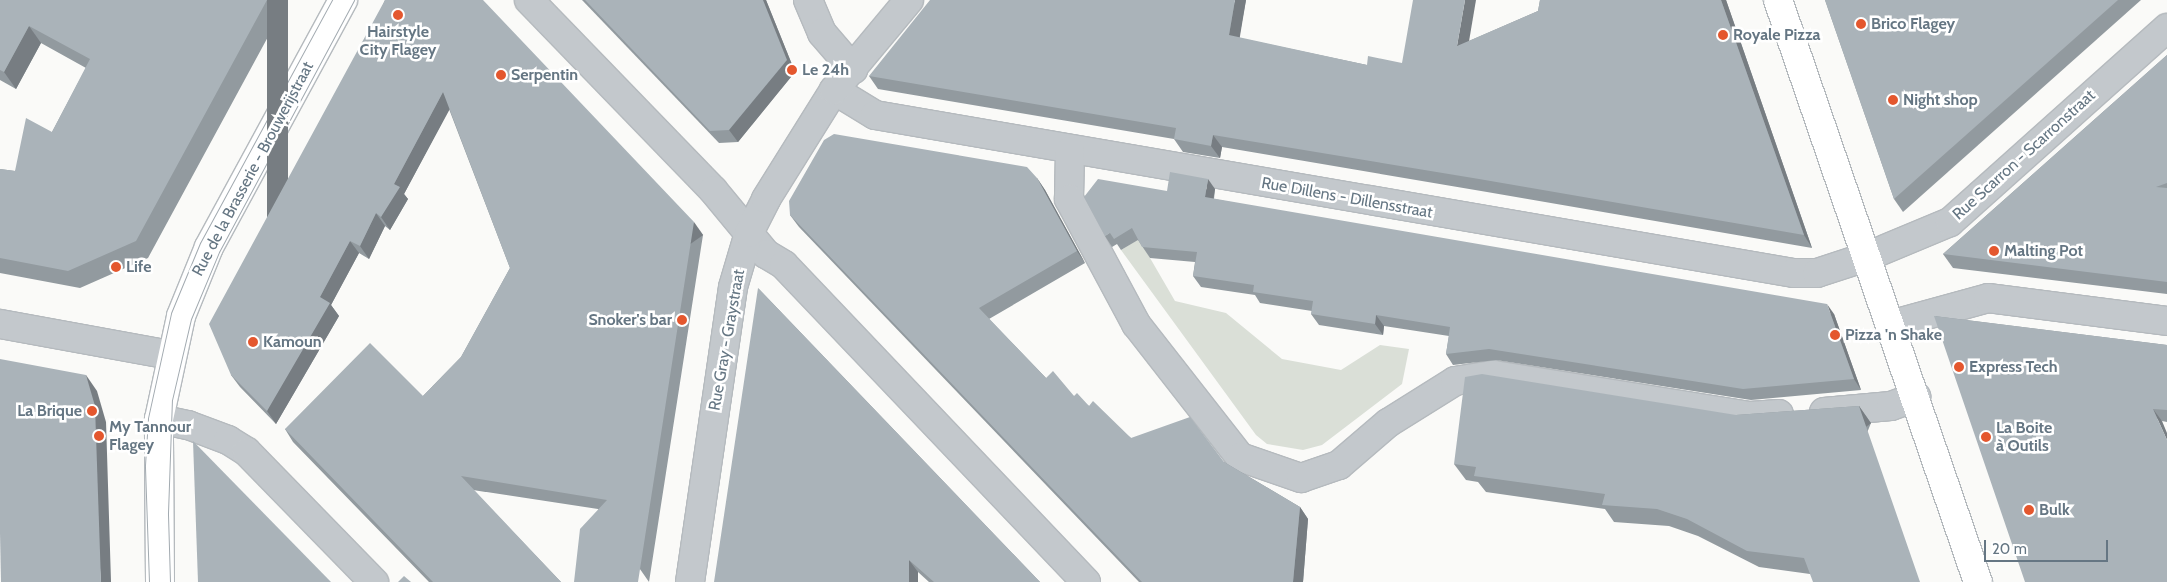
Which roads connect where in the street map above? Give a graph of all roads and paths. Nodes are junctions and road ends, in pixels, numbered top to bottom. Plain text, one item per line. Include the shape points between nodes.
1 (343, 0) edge
2 (529, 0) edge
3 (808, 0) edge
4 (909, 0) edge
5 (1778, 0) edge
6 (2167, 28) edge
7 (853, 69) junction
8 (834, 90) junction
9 (1070, 151) junction
10 (749, 233) junction
11 (1866, 257) junction
12 (2167, 321) edge
13 (0, 324) edge
14 (1890, 325) junction
15 (170, 355) junction
16 (1916, 397) junction
17 (159, 419) junction
18 (160, 582) edge
19 (374, 582) edge
20 (690, 582) edge
21 (1086, 582) edge
22 (1978, 582) edge

1 - 15 main road, Rue de la Brasserie - Brouwerijstraat via 209,247 181,316
2 - 10 street via 713,190
3 - 7 street via 822,33
4 - 7 street, Rue Gray - Graystraat
5 - 11 main road
6 - 11 street, Rue Scarron - Scarronstraat via 1950,222
7 - 8 street, Rue Gray - Graystraat
8 - 9 street, Rue Dillens - Dillensstraat via 875,115
8 - 10 street, Rue Gray - Graystraat via 766,199
9 - 11 street, Rue Dillens - Dillensstraat via 1794,273 1817,273
9 - 16 street via 1069,199 1136,324 1240,457 1300,478 1339,465 1388,423 1455,381 1494,375 1750,416 1891,406
10 - 20 street, Rue Gray - Graystraat via 733,287
10 - 21 street via 766,254 784,265
11 - 14 main road
12 - 14 street via 1988,298
13 - 15 street
14 - 16 main road
15 - 17 main road, Rue de la Brasserie - Brouwerijstraat
16 - 22 main road
17 - 18 main road, Rue de la Brasserie - Brouwerijstraat
17 - 19 street via 196,428 247,452

